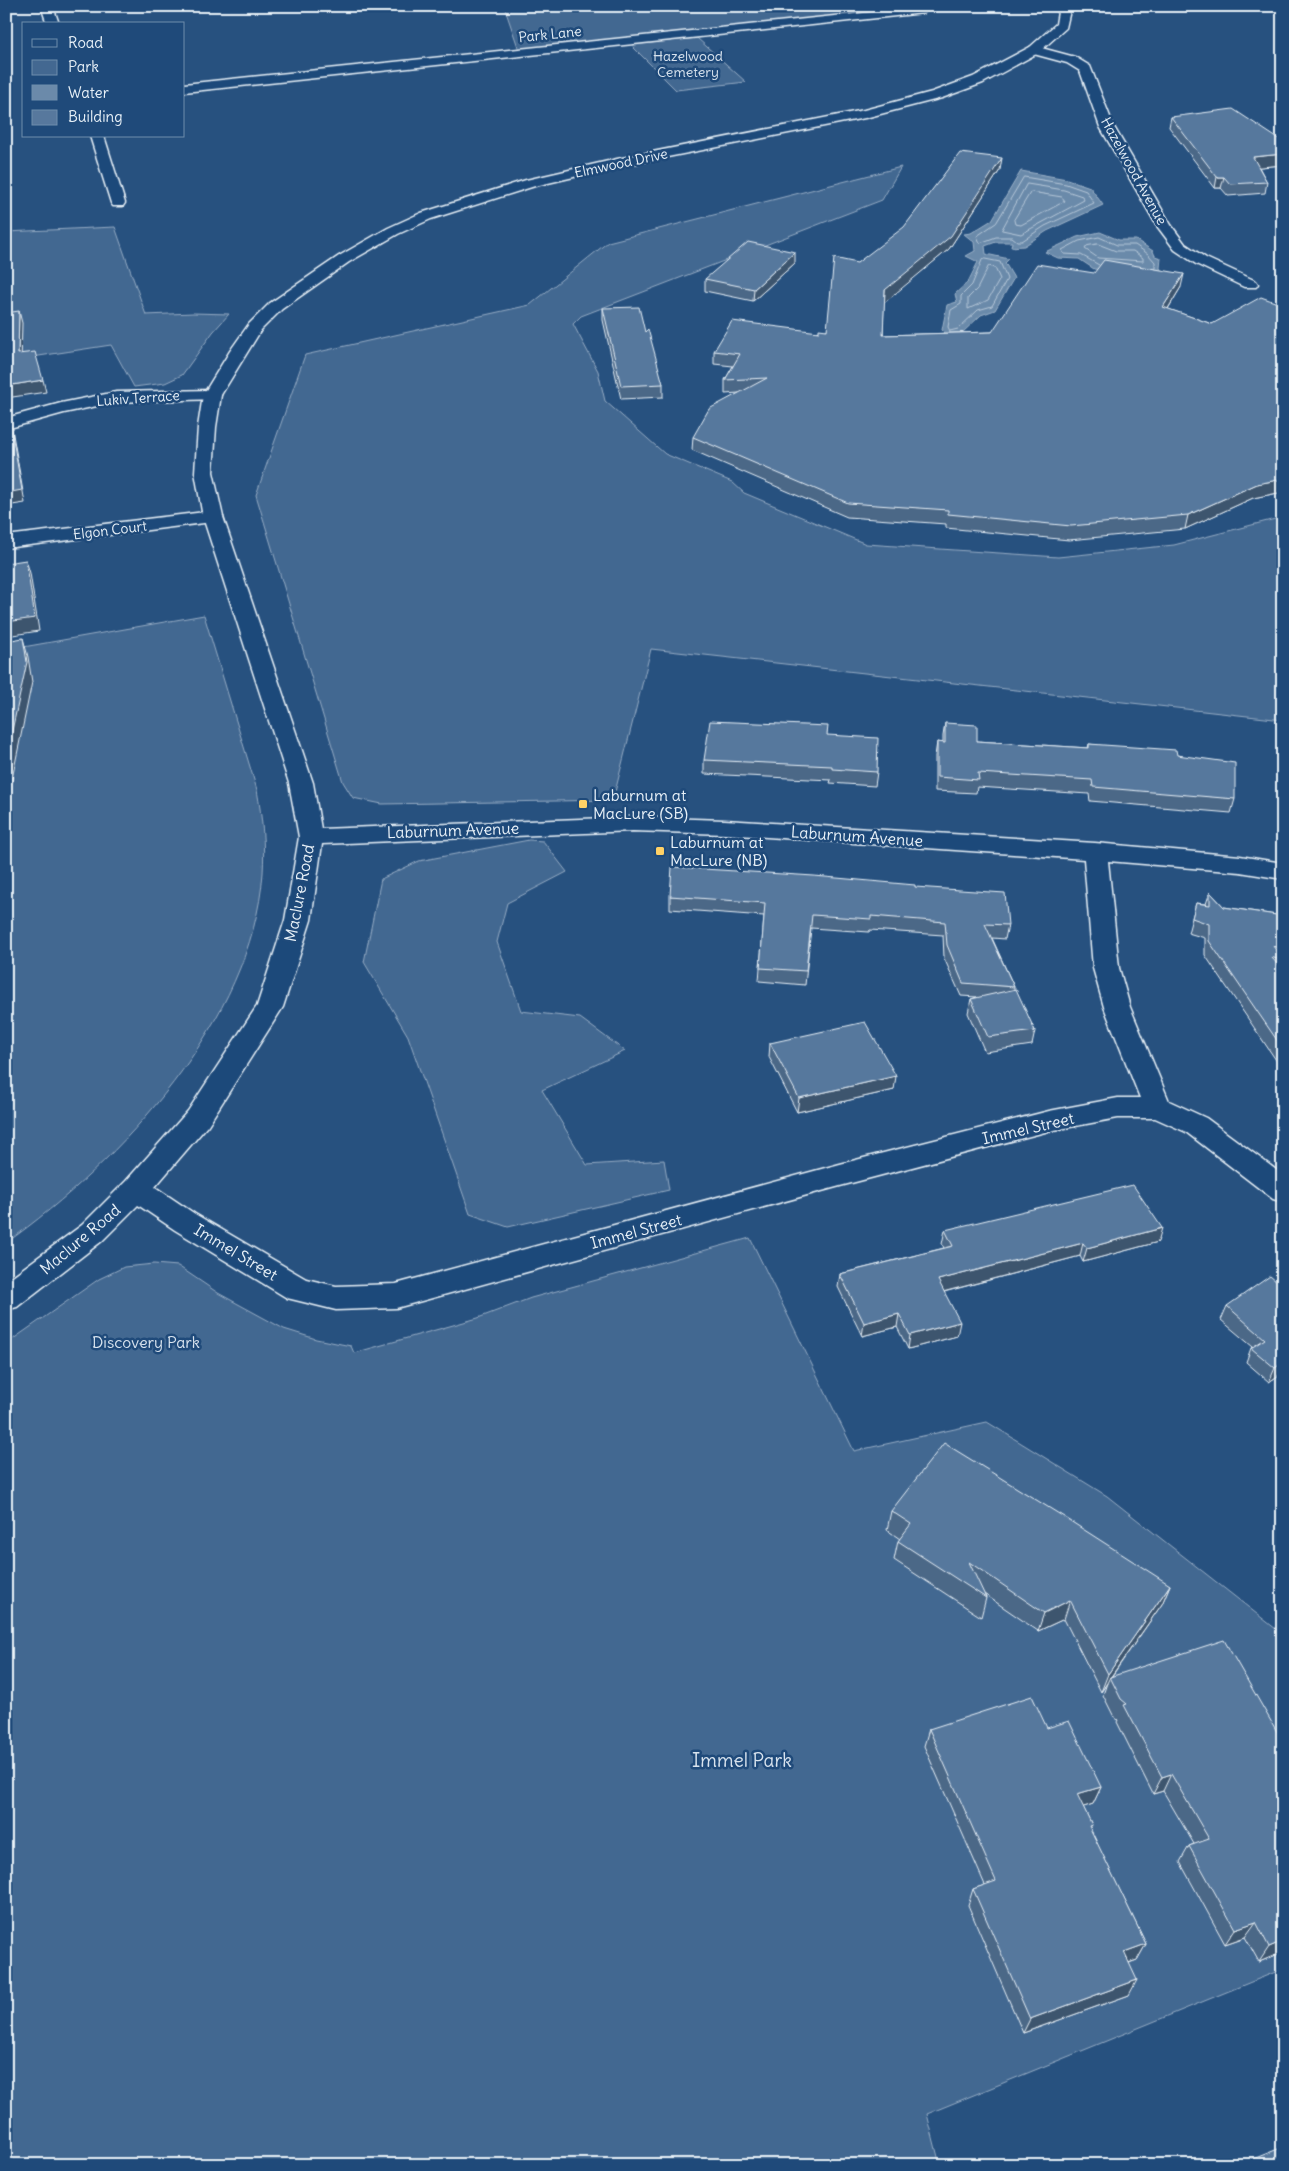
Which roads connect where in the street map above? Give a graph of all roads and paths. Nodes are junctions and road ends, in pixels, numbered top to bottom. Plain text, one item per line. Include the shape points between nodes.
1 (47, 6) edge
2 (1065, 6) edge
3 (920, 11) dead end
4 (52, 22) edge
5 (1034, 50) junction
6 (185, 88) edge
7 (98, 138) edge
8 (118, 203) dead end
9 (1250, 284) dead end
10 (212, 396) junction
11 (6, 424) edge
12 (214, 517) junction
13 (6, 542) edge
14 (311, 837) junction
15 (1096, 852) junction
16 (1283, 871) edge
17 (1158, 1108) junction
18 (136, 1190) junction
19 (1283, 1191) edge
20 (6, 1298) edge

1 - 4 street
2 - 5 street, Elmwood Drive via 1062,25
3 - 6 street, Park Lane
5 - 9 street, Hazelwood Avenue via 1071,60 1086,69 1107,128 1164,226 1180,246 1201,262
5 - 10 street, Elmwood Drive via 978,80 937,95 865,114 531,183 426,216 392,231 344,259 276,306 255,327
7 - 8 street
10 - 11 street, Lukiv Terrace via 116,397
10 - 12 street, Maclure Road via 206,427 204,472
12 - 13 street, Elgon Court
12 - 14 street, Maclure Road via 301,783
14 - 15 street, Laburnum Avenue via 633,824 744,828
14 - 18 street, Maclure Road via 298,920 270,1007 198,1118
15 - 16 street, Laburnum Avenue via 1240,864
15 - 17 street via 1106,968 1117,1007
17 - 18 street, Immel Street via 1118,1108 1049,1121 396,1296 336,1298 298,1289
17 - 19 street, Immel Street via 1196,1125
18 - 20 street, Maclure Road via 92,1233

